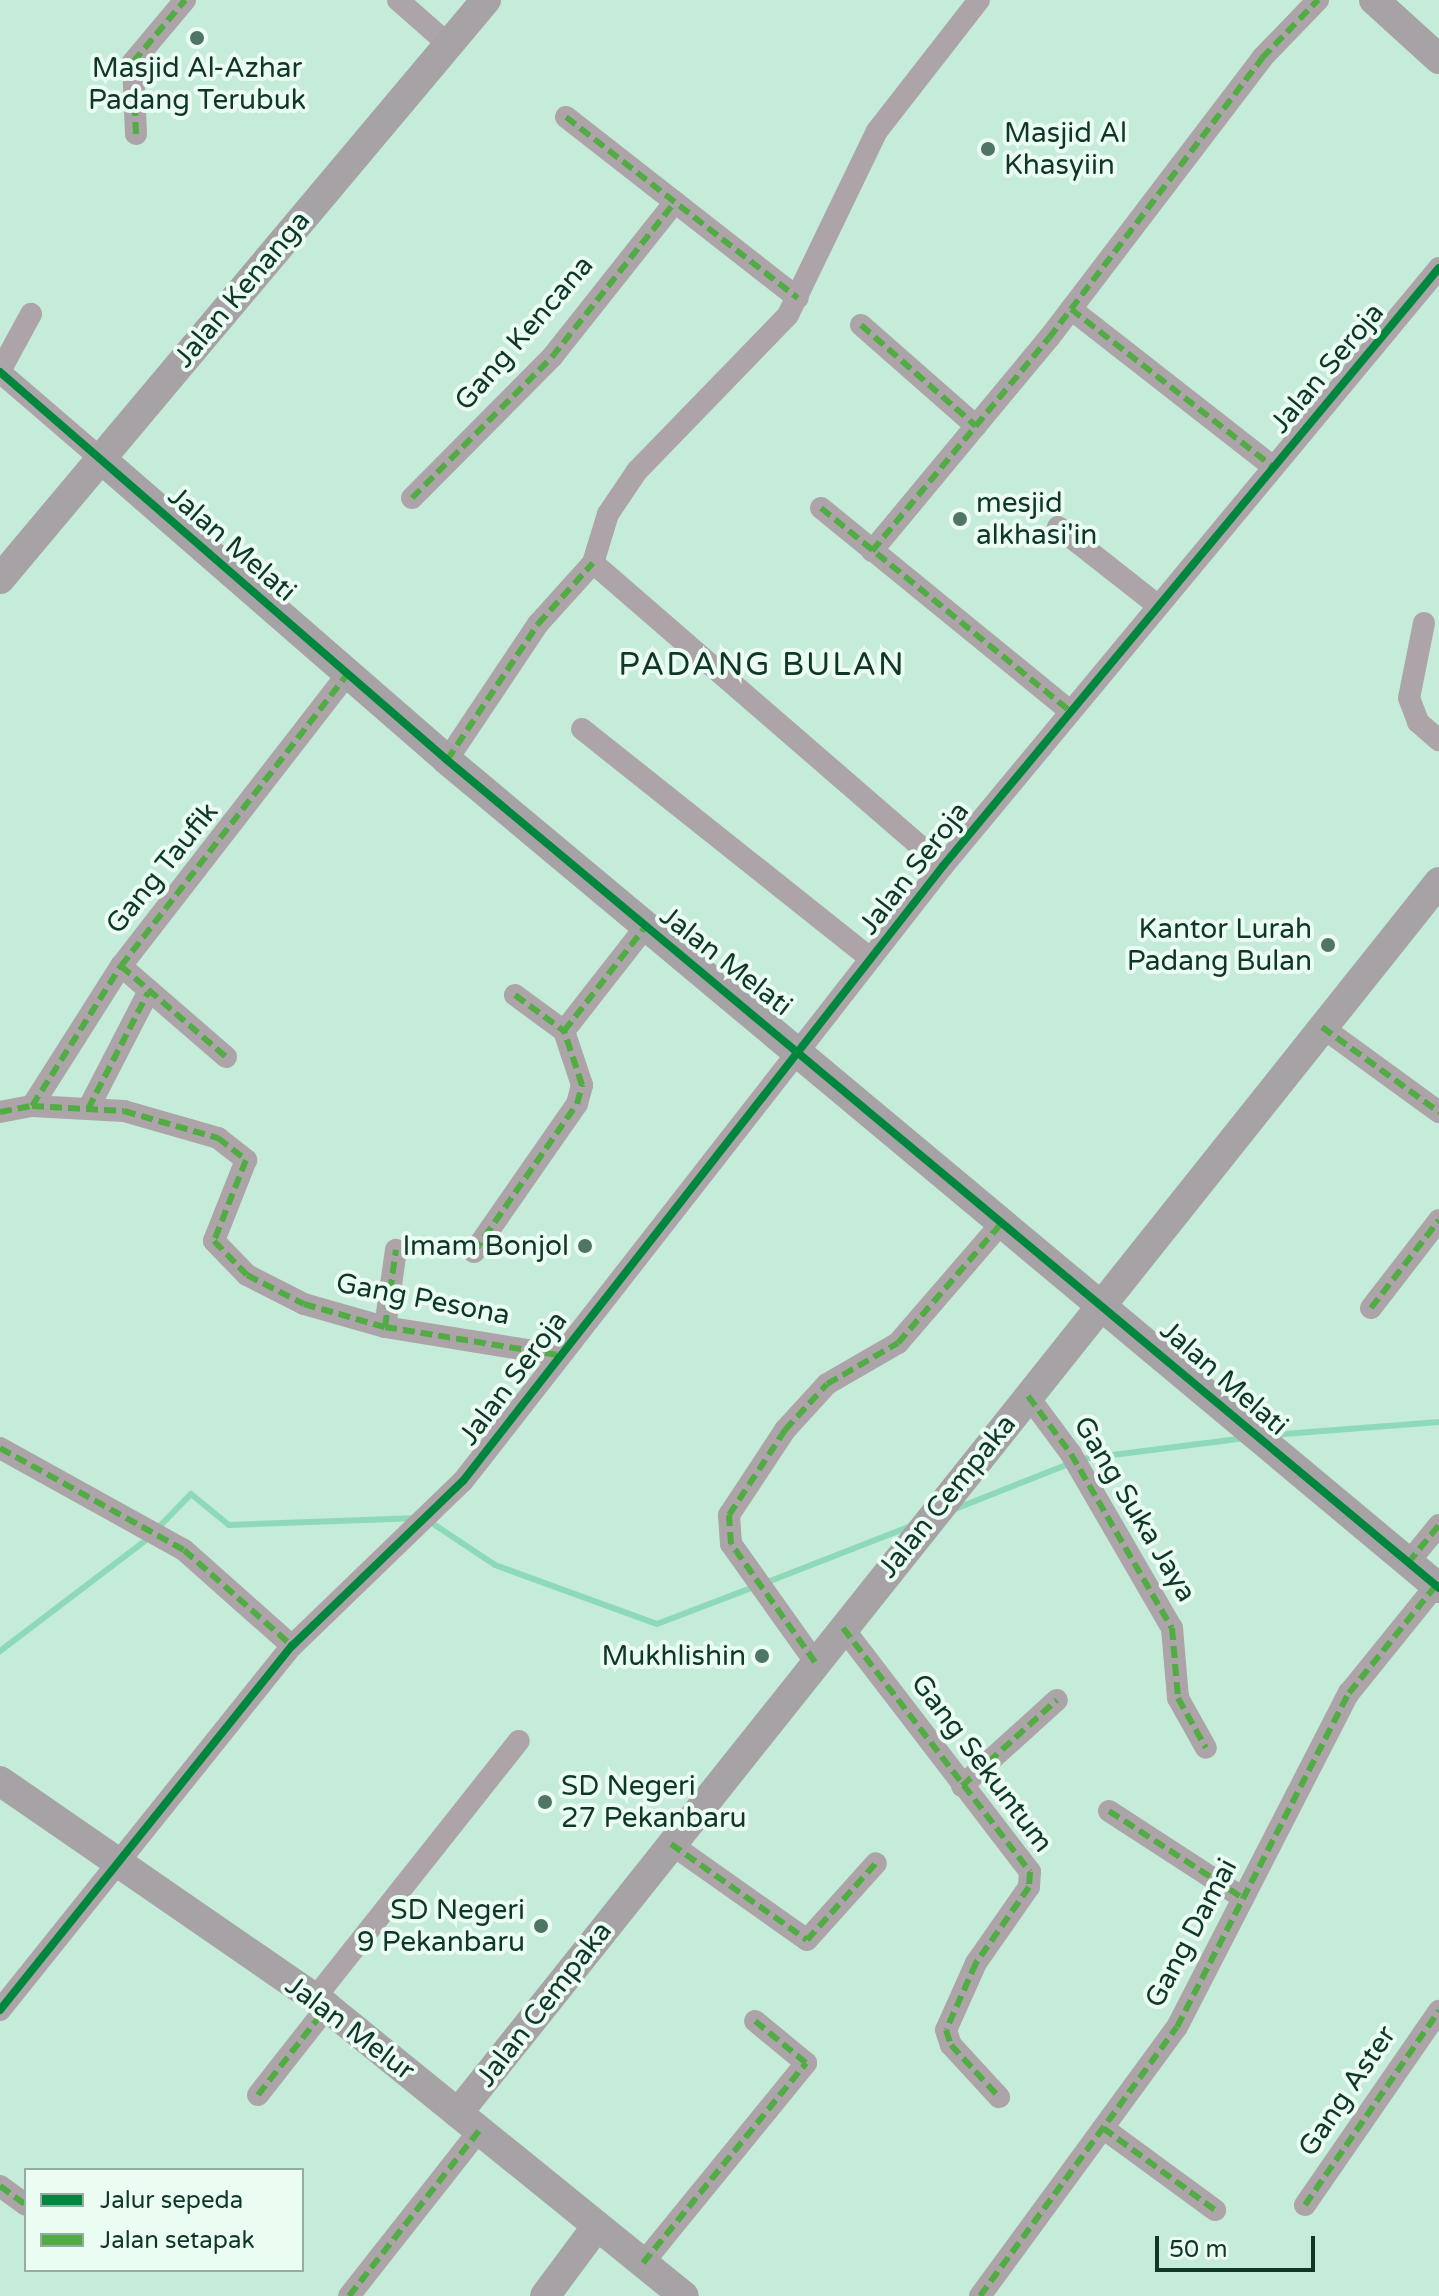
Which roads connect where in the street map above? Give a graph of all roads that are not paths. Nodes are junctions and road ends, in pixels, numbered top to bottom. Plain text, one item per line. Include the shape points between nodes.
1 (185, 0) edge
2 (398, 0) edge
3 (486, 0) edge
4 (979, 0) edge
5 (1318, 0) edge
6 (1374, 0) edge
7 (449, 45) junction
8 (1435, 48) edge
9 (566, 117) dead end
10 (136, 134) dead end
11 (675, 202) junction
12 (1439, 268) edge
13 (798, 298) junction
14 (1071, 309) junction
15 (31, 314) dead end
16 (861, 325) dead end
17 (0, 372) edge
18 (976, 426) junction
19 (100, 458) junction
20 (1273, 467) junction
21 (412, 498) dead end
22 (821, 508) dead end
23 (1058, 527) dead end
24 (872, 551) junction
25 (593, 563) junction
26 (0, 579) edge
27 (1157, 605) junction
28 (1424, 623) dead end
29 (348, 673) junction
30 (1069, 710) junction
31 (582, 729) dead end
32 (1439, 740) edge
33 (447, 760) junction
34 (943, 866) junction
35 (1439, 882) edge
36 (646, 926) junction
37 (870, 958) junction
38 (121, 966) junction
39 (148, 993) junction
40 (515, 995) dead end
41 (1322, 1027) junction
42 (564, 1031) junction
43 (800, 1048) junction
44 (226, 1057) dead end
45 (32, 1106) junction
46 (88, 1109) junction
47 (0, 1112) edge
48 (1439, 1112) edge
49 (1004, 1220) junction
50 (1439, 1220) edge
51 (396, 1250) dead end
52 (474, 1252) dead end
53 (1104, 1302) junction
54 (1371, 1308) dead end
55 (385, 1327) junction
56 (558, 1355) junction
57 (1028, 1396) junction
58 (0, 1448) edge
59 (1439, 1525) edge
60 (1408, 1563) junction
61 (1437, 1587) edge
62 (843, 1628) junction
63 (292, 1646) junction
64 (815, 1662) junction
65 (1057, 1700) dead end
66 (519, 1741) dead end
67 (1206, 1748) dead end
68 (0, 1781) edge
69 (962, 1786) junction
70 (1109, 1811) dead end
71 (671, 1844) junction
72 (876, 1863) dead end
73 (115, 1864) junction
74 (1243, 1898) junction
75 (321, 2003) junction
76 (0, 2010) edge
77 (1439, 2011) edge
78 (755, 2021) dead end
79 (258, 2095) dead end
80 (999, 2097) dead end
81 (468, 2122) junction
82 (1103, 2128) junction
83 (0, 2186) edge
84 (24, 2204) edge
85 (1305, 2205) dead end
86 (1215, 2210) dead end
87 (597, 2226) junction
88 (643, 2263) junction
89 (349, 2296) edge
90 (545, 2296) edge
91 (684, 2296) edge
92 (980, 2296) edge

1 - 10 street via 133,62
2 - 7 street
3 - 7 street, Jalan Kenanga
4 - 13 street via 877,131
5 - 14 street via 1262,58
6 - 8 street
7 - 19 street, Jalan Kenanga
9 - 11 street
11 - 13 street
11 - 21 street, Gang Kencana via 552,357
12 - 20 street, Jalan Seroja
13 - 25 street via 772,334 637,471 608,514
14 - 18 street
14 - 20 street
15 - 17 street
16 - 18 street
17 - 19 street
18 - 24 street
19 - 26 street, Jalan Kenanga
19 - 29 street, Jalan Melati
20 - 27 street, Jalan Seroja
22 - 24 street
23 - 27 street
24 - 30 street
25 - 33 street via 538,624
25 - 34 street
27 - 30 street, Jalan Seroja
28 - 32 street via 1409,698 1418,722
29 - 33 street, Jalan Melati
29 - 38 street, Gang Taufik via 262,794
30 - 34 street, Jalan Seroja
31 - 37 street
33 - 36 street, Jalan Melati
34 - 37 street, Jalan Seroja
35 - 41 street, Jalan Cempaka
36 - 42 street
36 - 43 street, Jalan Melati
37 - 43 street, Jalan Seroja
38 - 39 street
38 - 45 street, Gang Taufik
39 - 44 street
39 - 46 street
40 - 42 street
41 - 48 street
41 - 53 street, Jalan Cempaka
42 - 52 street via 582,1085 577,1104
43 - 49 street, Jalan Melati
43 - 56 street, Jalan Seroja
45 - 46 street, Gang Pesona
45 - 47 street, Gang Pesona
46 - 55 street, Gang Pesona via 124,1111 241,1151 241,1177 215,1225 214,1241 224,1259 294,1300
49 - 53 street, Jalan Melati
49 - 64 street via 898,1343 843,1369 785,1430 729,1515 731,1544
50 - 54 street
51 - 55 street
53 - 57 street, Jalan Cempaka
53 - 60 street, Jalan Melati
55 - 56 street, Gang Pesona
56 - 63 street, Jalan Seroja via 437,1507
57 - 62 street, Jalan Cempaka
57 - 67 street, Gang Suka Jaya via 1071,1454 1172,1628 1178,1698
58 - 63 street via 132,1525 172,1542
59 - 60 street
60 - 61 street, Jalan Melati
61 - 74 street, Gang Damai via 1349,1693
62 - 64 street, Jalan Cempaka
62 - 69 street, Gang Sekuntum
63 - 73 street
64 - 71 street, Jalan Cempaka
65 - 69 street
66 - 75 street
68 - 73 street, Jalan Melur
69 - 80 street, Gang Sekuntum via 1032,1880 976,1963 946,2030 951,2045
70 - 74 street
71 - 72 street via 807,1940
71 - 81 street, Jalan Cempaka
73 - 75 street, Jalan Melur
73 - 76 street
74 - 82 street, Gang Damai via 1177,2027
75 - 79 street
75 - 81 street, Jalan Melur
77 - 85 street, Gang Aster
78 - 88 street via 806,2063
81 - 87 street, Jalan Melur
81 - 89 street
82 - 86 street
82 - 92 street, Gang Damai
83 - 84 street
87 - 88 street, Jalan Melur
87 - 90 street
88 - 91 street, Jalan Melur

